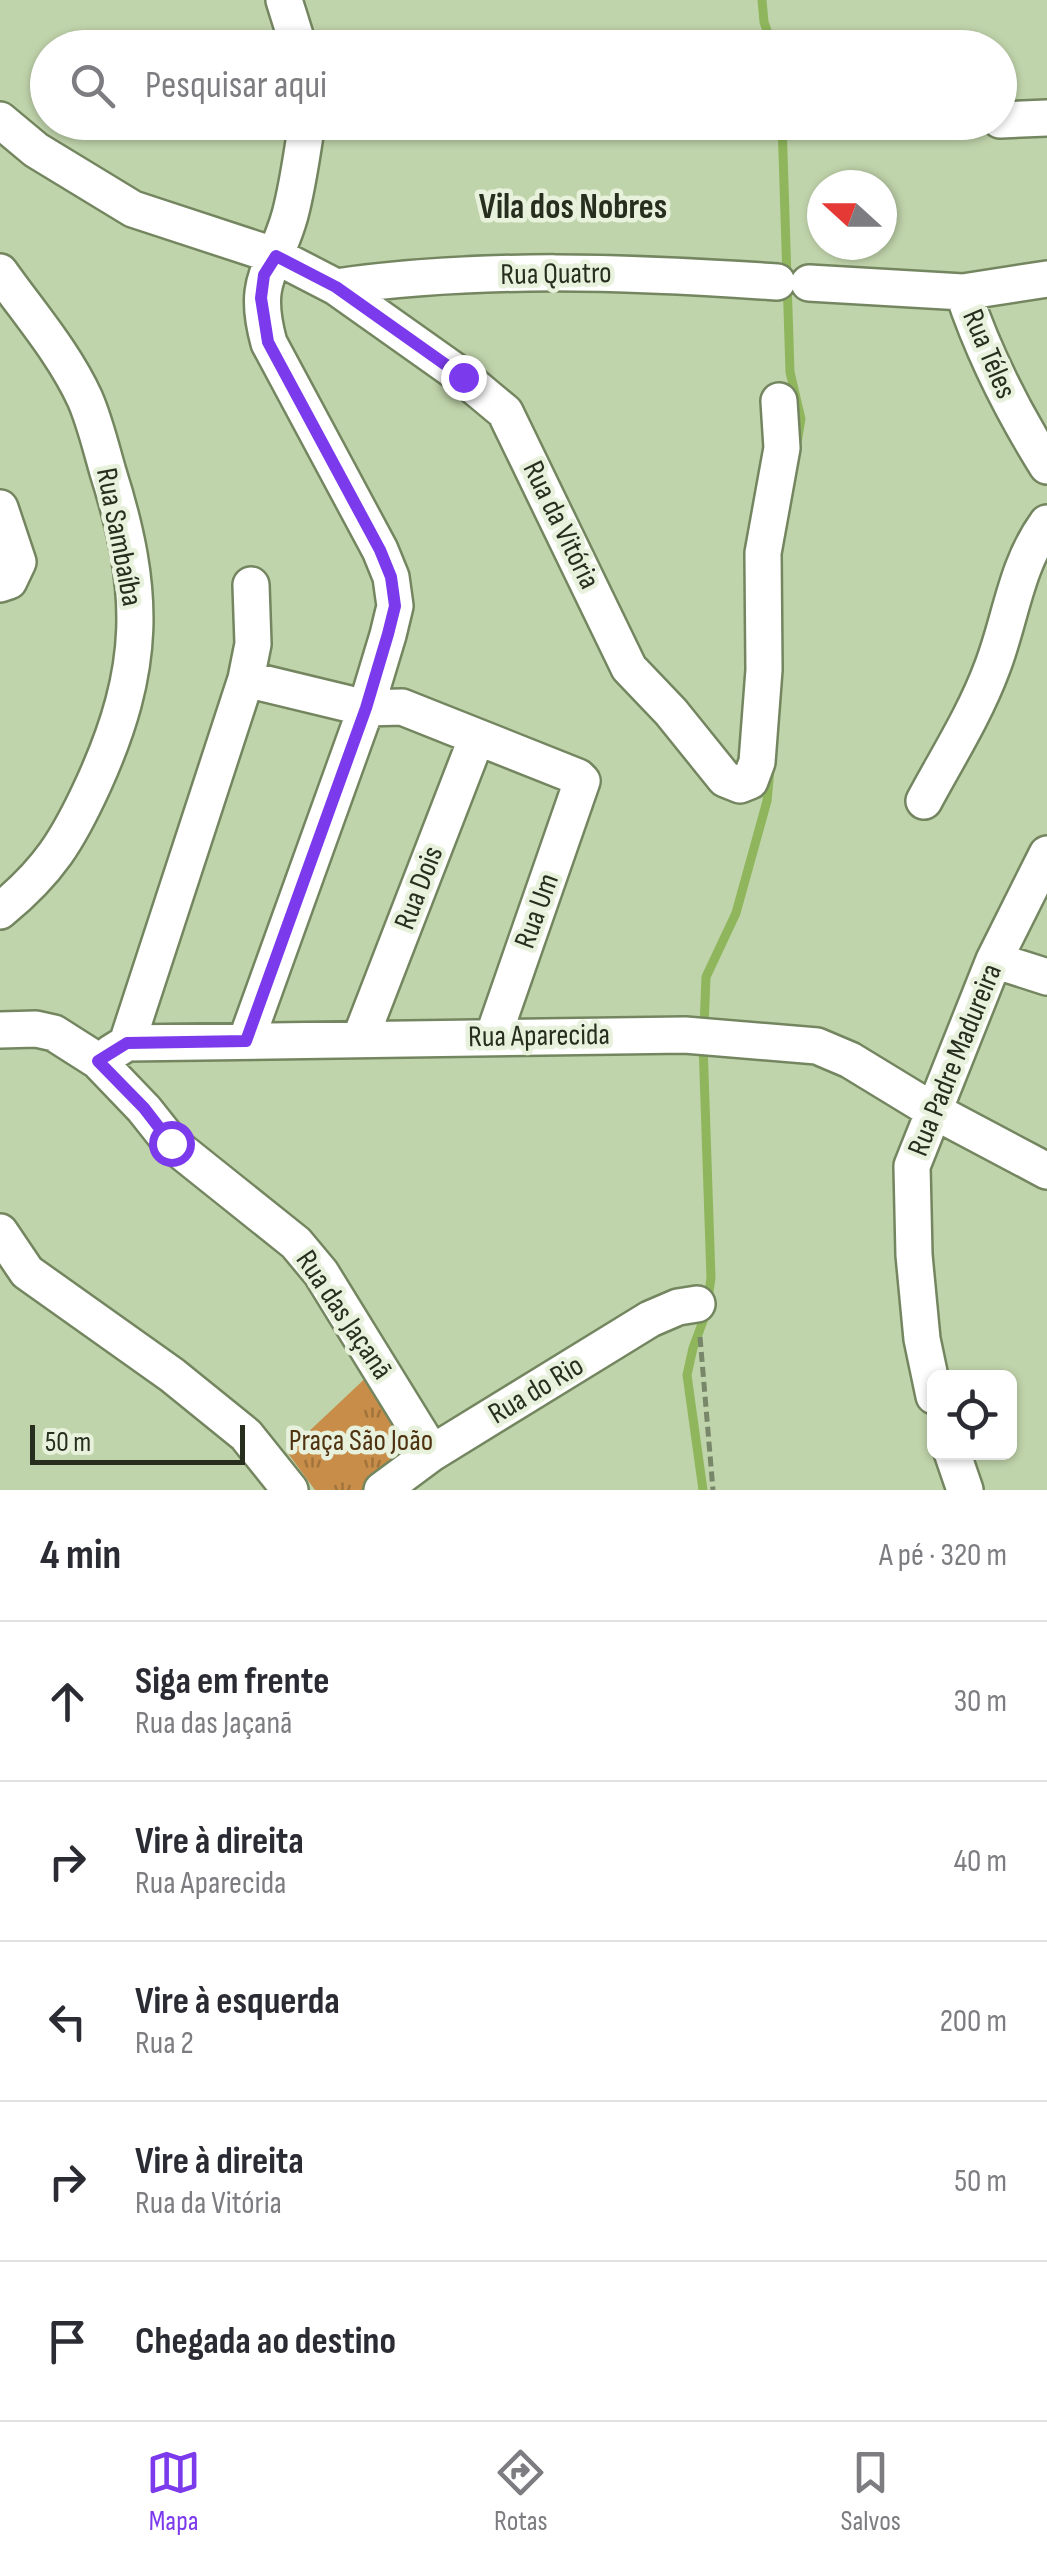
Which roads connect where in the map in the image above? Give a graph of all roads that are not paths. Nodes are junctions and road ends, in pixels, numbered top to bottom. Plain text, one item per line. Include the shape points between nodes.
1 (284, 0) edge
2 (293, 30) edge
3 (1047, 118) edge
4 (1017, 119) edge
5 (0, 120) edge
6 (304, 140) edge
7 (276, 256) junction
8 (0, 272) edge
9 (1047, 279) edge
10 (336, 287) junction
11 (963, 292) junction
12 (779, 400) dead end
13 (1047, 466) edge
14 (0, 508) edge
15 (1047, 523) edge
16 (5, 583) edge
17 (251, 585) dead end
18 (246, 679) junction
19 (366, 708) junction
20 (477, 736) junction
21 (924, 801) dead end
22 (1047, 854) edge
23 (0, 910) edge
24 (994, 960) junction
25 (1047, 977) edge
26 (0, 1030) edge
27 (493, 1037) junction
28 (360, 1039) junction
29 (246, 1041) junction
30 (113, 1052) junction
31 (932, 1110) junction
32 (1047, 1171) edge
33 (0, 1232) edge
34 (696, 1304) road end
35 (929, 1370) edge
36 (432, 1452) junction
37 (955, 1460) edge
38 (290, 1490) edge
39 (382, 1490) edge
40 (965, 1490) edge

1 - 2 street
3 - 4 street
5 - 7 street, Rua da Vitória via 134,210
6 - 7 street
7 - 10 street, Rua da Vitória
7 - 19 street via 261,298 268,342 391,577 395,606
8 - 23 street, Rua Sambaíba via 86,401 120,514 136,632 129,692 87,798 54,860
9 - 11 street, Rua Quatro
10 - 11 street, Rua Quatro via 402,278 641,272
10 - 12 street, Rua da Vitória via 506,412 630,668 725,779 740,785 750,781 757,762 763,553 780,472
11 - 13 street, Rua Téles via 1002,392
14 - 16 street via 18,562
15 - 21 street via 1023,564 990,676
17 - 18 street via 253,644
18 - 19 street
18 - 30 street
19 - 20 street via 402,708
19 - 29 street
20 - 27 street, Rua Um via 578,777 582,786
20 - 28 street, Rua Dois
22 - 24 street, Rua Padre Madureira
24 - 25 street
24 - 31 street, Rua Padre Madureira
26 - 30 street, Rua das Jaçanã via 54,1032
27 - 28 street, Rua Aparecida
27 - 31 street, Rua Aparecida via 685,1035 817,1046
28 - 29 street, Rua Aparecida
29 - 30 street, Rua Aparecida
30 - 36 street, Rua das Jaçanã via 171,1143 296,1243 321,1273
31 - 32 street, Rua Aparecida
31 - 35 street, Rua Padre Madureira via 912,1166 914,1255
33 - 38 street via 27,1272 246,1435
34 - 36 street, Rua do Rio via 650,1319
36 - 39 street, Rua do Rio
37 - 40 street

